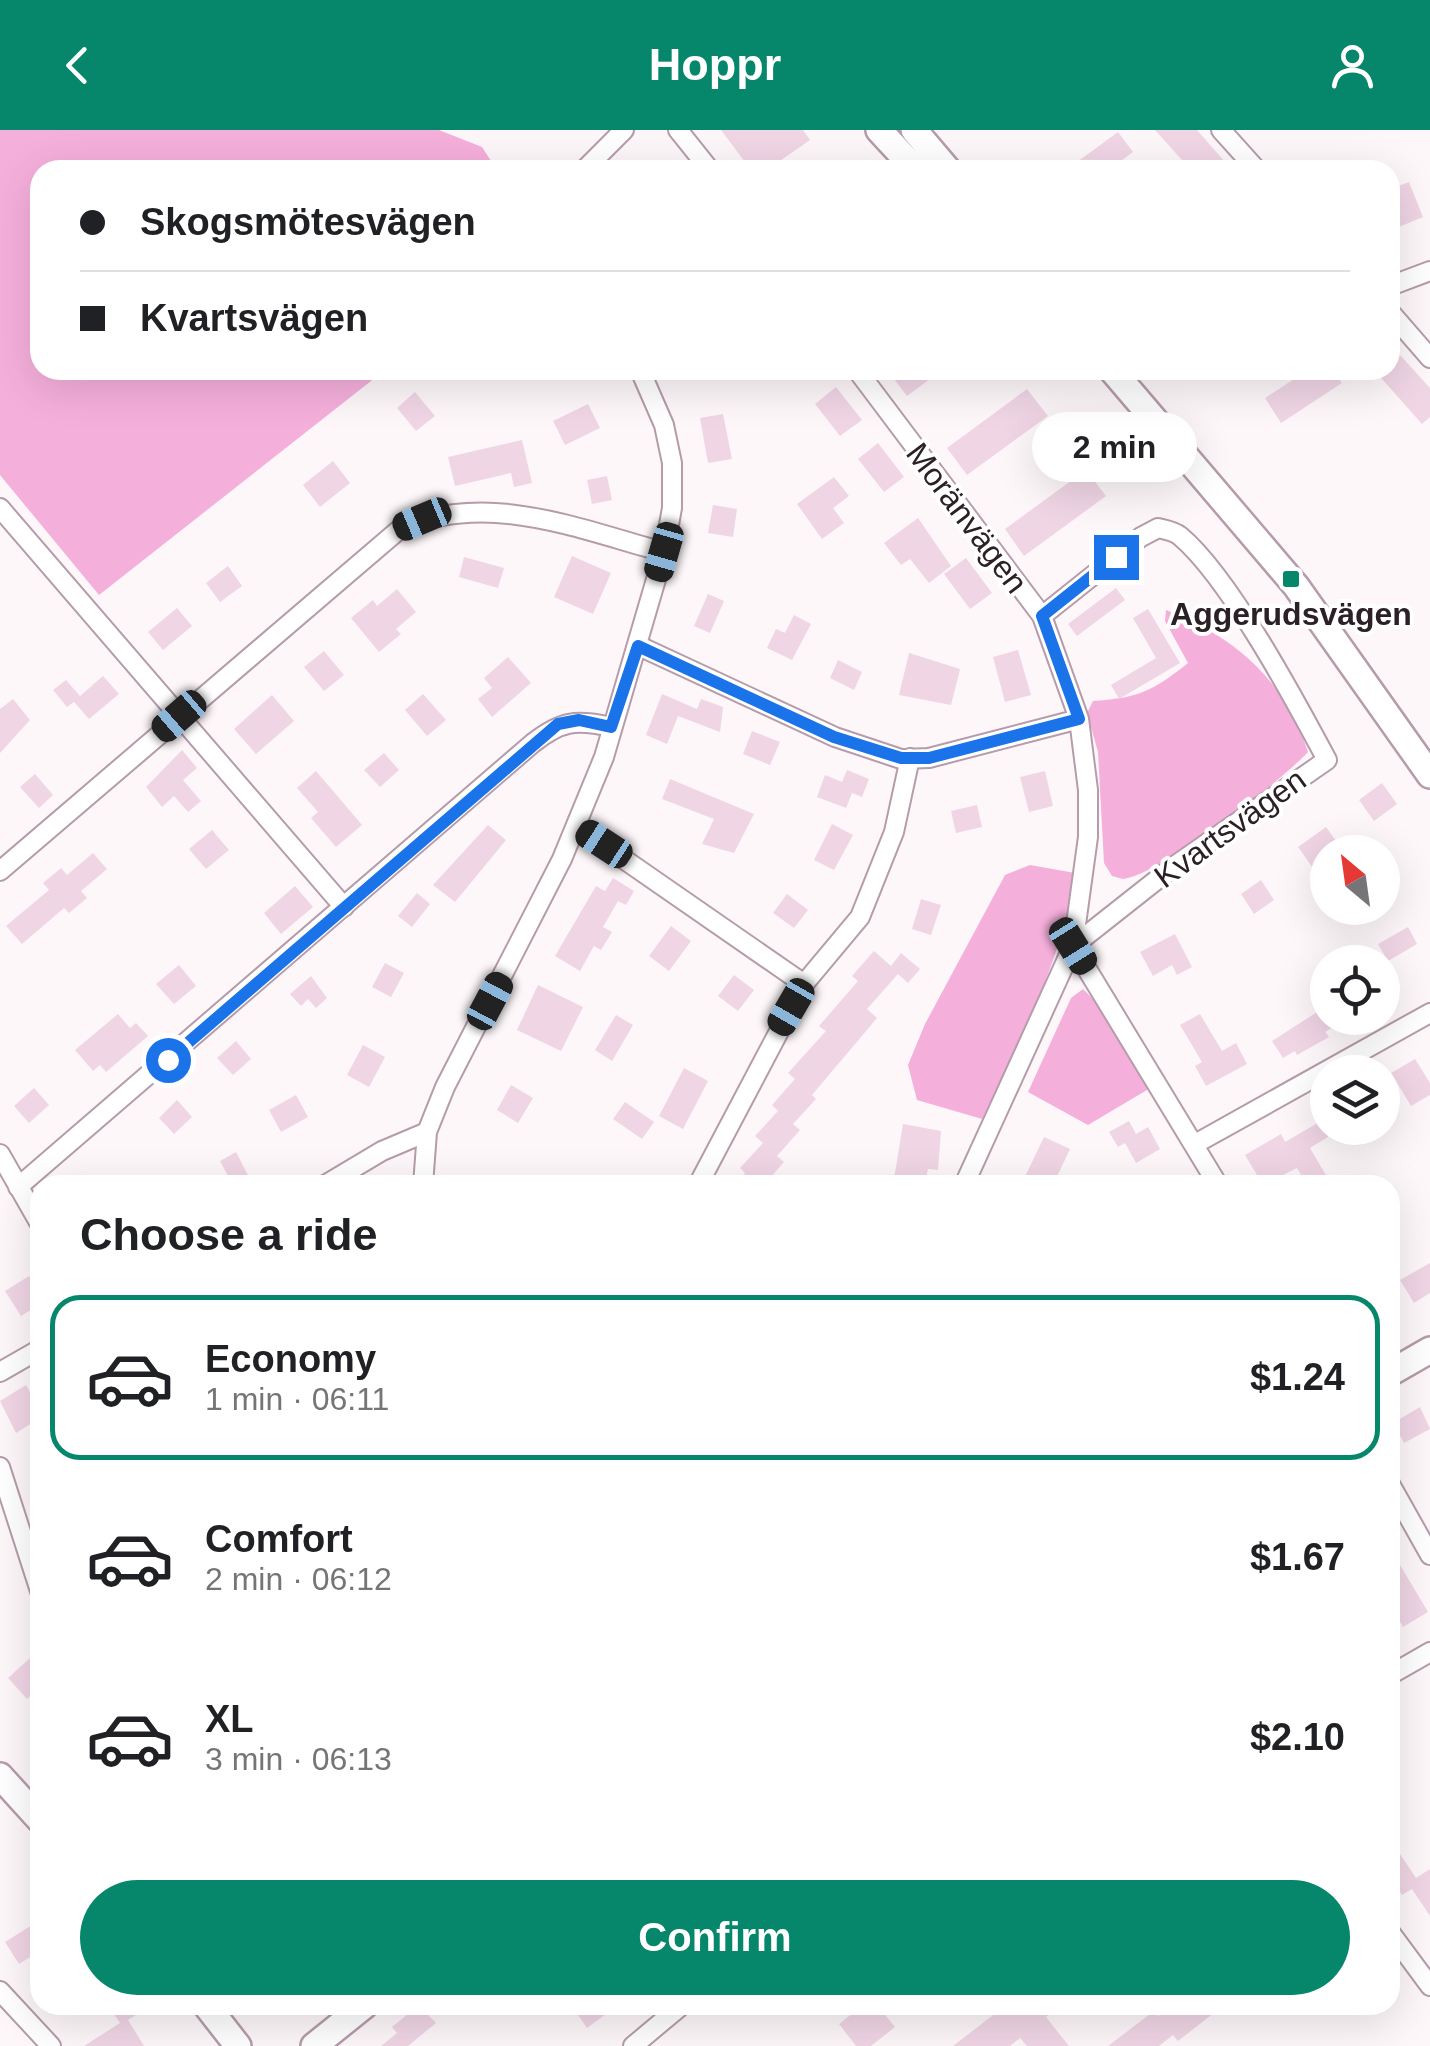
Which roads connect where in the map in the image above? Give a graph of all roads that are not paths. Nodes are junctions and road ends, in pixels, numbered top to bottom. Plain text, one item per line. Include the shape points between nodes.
1 (624, 130) edge
2 (678, 130) edge
3 (878, 130) edge
4 (914, 130) edge
5 (1220, 130) edge
6 (594, 160) edge
7 (702, 160) edge
8 (906, 160) edge
9 (940, 160) edge
10 (1248, 160) edge
11 (1430, 272) edge
12 (1400, 282) edge
13 (1400, 324) edge
14 (1430, 358) edge
15 (644, 380) edge
16 (865, 380) edge
17 (1121, 380) edge
18 (0, 509) edge
19 (664, 552) junction
20 (1042, 616) junction
21 (638, 646) junction
22 (179, 716) junction
23 (1079, 719) junction
24 (611, 727) junction
25 (910, 758) junction
26 (1430, 775) edge
27 (576, 826) junction
28 (0, 871) edge
29 (344, 907) junction
30 (1073, 946) junction
31 (804, 984) junction
32 (1430, 1013) edge
33 (427, 1132) junction
34 (1195, 1144) junction
35 (0, 1154) edge
36 (32, 1175) edge
37 (342, 1175) edge
38 (424, 1175) edge
39 (703, 1175) edge
40 (969, 1175) edge
41 (1212, 1175) edge
42 (30, 1177) edge
43 (18, 1187) junction
44 (30, 1207) edge
45 (1430, 1350) edge
46 (30, 1355) edge
47 (1400, 1367) edge
48 (0, 1372) edge
49 (0, 1467) edge
50 (1400, 1502) edge
51 (30, 1544) edge
52 (1430, 1555) edge
53 (1430, 1652) edge
54 (1400, 1669) edge
55 (0, 1776) edge
56 (30, 1809) edge
57 (1400, 1946) edge
58 (1430, 1986) edge
59 (0, 1990) edge
60 (214, 2015) edge
61 (353, 2015) edge
62 (670, 2015) edge
63 (50, 2046) edge
64 (238, 2046) edge
65 (314, 2046) edge
66 (634, 2046) edge

1 - 6 street
2 - 7 street
3 - 8 main road
4 - 9 main road
5 - 10 street
11 - 12 street
13 - 14 street
15 - 19 street via 672,463
16 - 20 street, Moränvägen
17 - 26 main road via 1296,586
18 - 22 street
19 - 21 street
19 - 22 street via 518,514 430,516 381,543
20 - 23 street, Moränvägen
20 - 30 street, Kvartsvägen via 1141,537 1158,528 1177,532 1226,594 1326,760
21 - 24 street
21 - 25 street via 869,752
22 - 28 street
22 - 29 street
23 - 25 street
23 - 30 street, Moränvägen via 1088,838
24 - 27 street
24 - 29 street via 579,720 558,724
25 - 31 street via 872,892 860,917
27 - 31 street
27 - 33 street
29 - 36 street
30 - 34 street
30 - 40 street, Moränvägen
31 - 39 street
32 - 34 street
33 - 37 street
33 - 38 street
34 - 41 street
35 - 43 street
42 - 43 street
43 - 44 street
45 - 47 main road
46 - 48 street
49 - 51 street
50 - 52 street
53 - 54 street
55 - 56 main road
57 - 58 street
59 - 63 street
60 - 64 main road
61 - 65 main road
62 - 66 street

